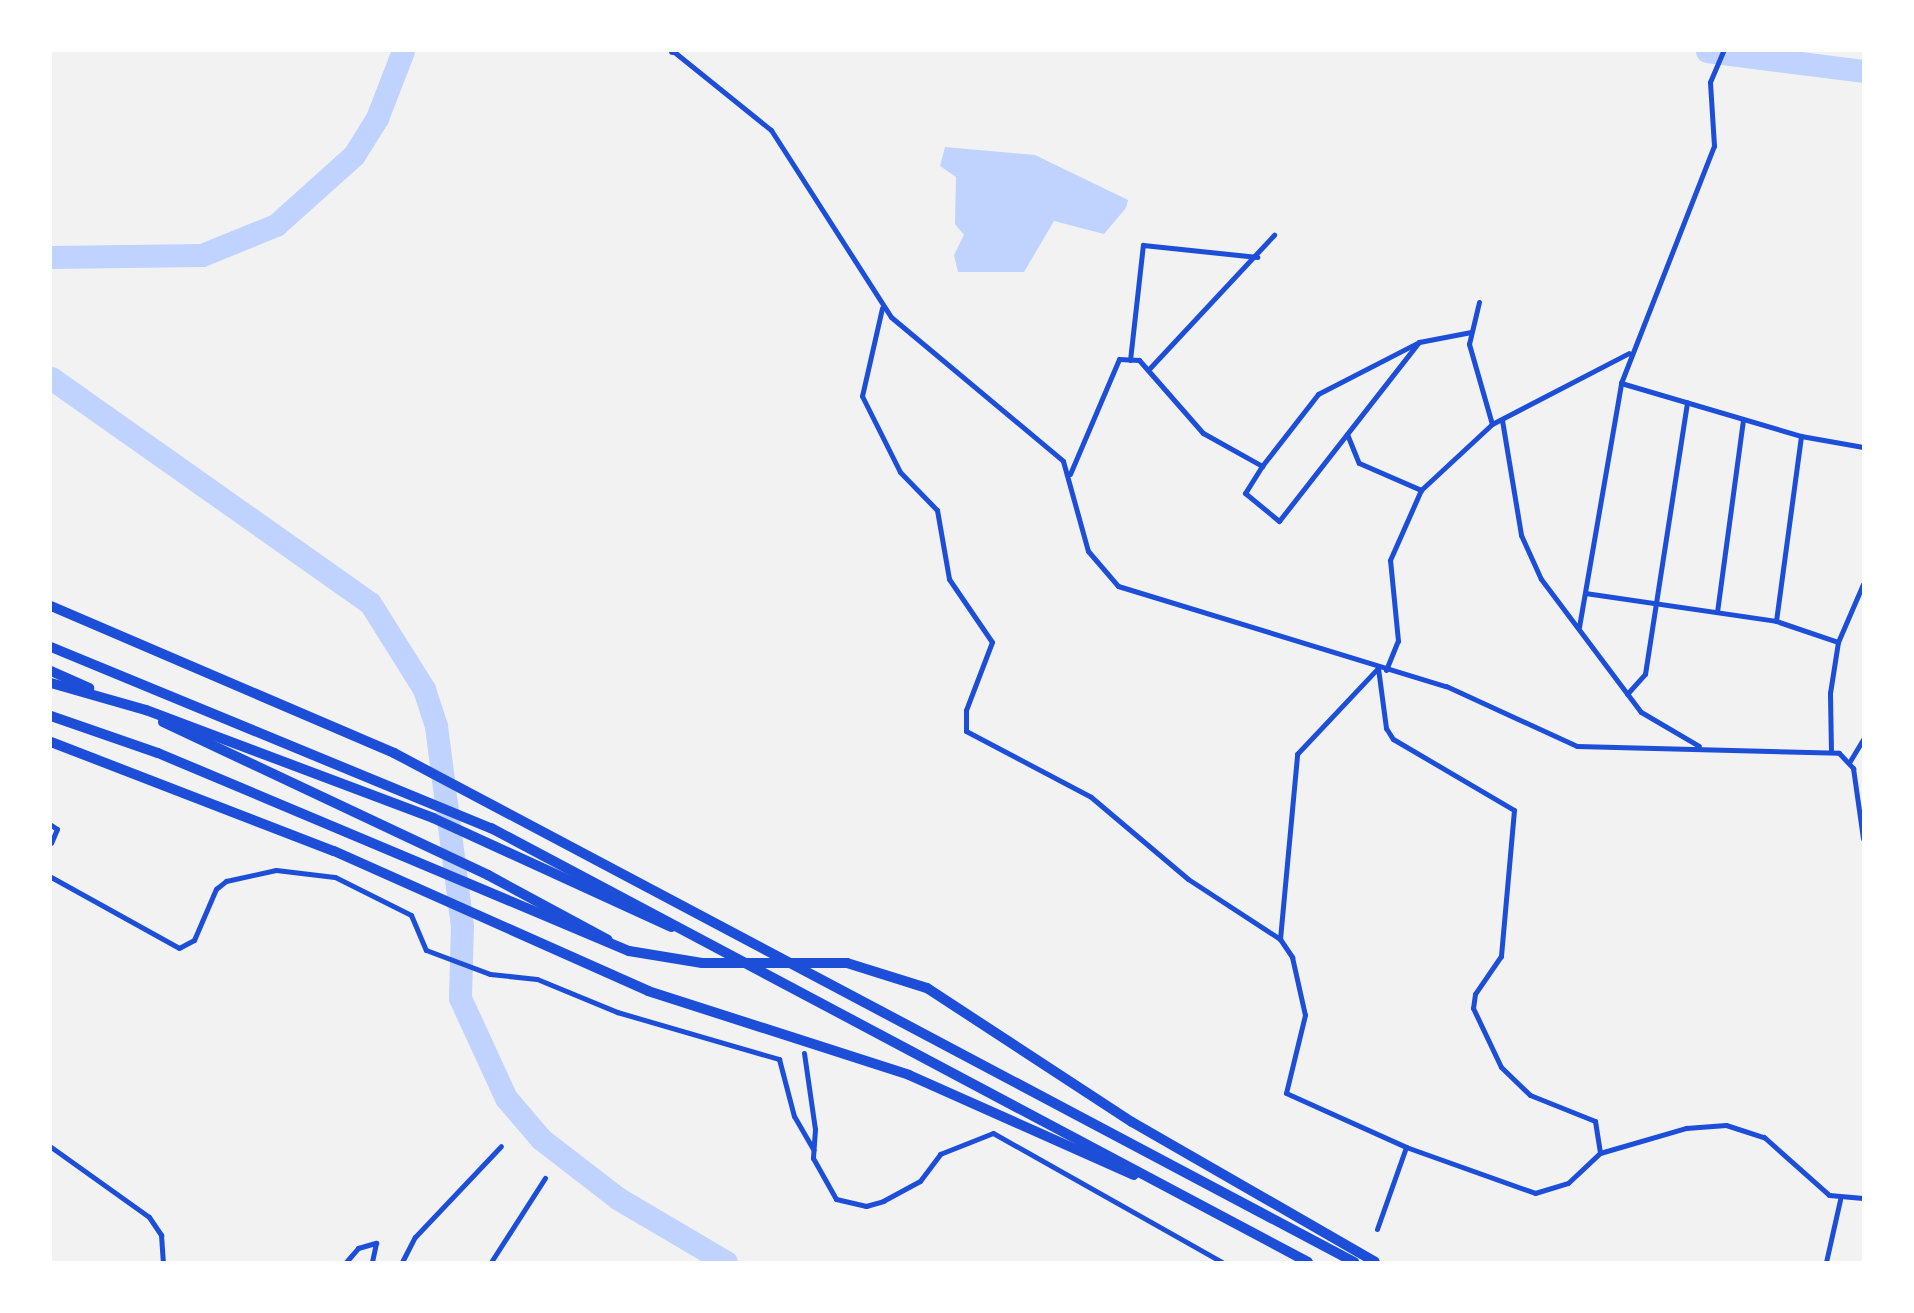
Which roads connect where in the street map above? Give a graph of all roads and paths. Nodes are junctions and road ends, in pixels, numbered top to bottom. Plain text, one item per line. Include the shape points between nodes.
1 (673, 51) edge
2 (1723, 51) edge
3 (1274, 235) dead end
4 (1257, 257) junction
5 (1479, 302) dead end
6 (882, 308) junction
7 (1471, 331) junction
8 (1419, 342) junction
9 (1629, 353) junction
10 (1130, 360) junction
11 (1147, 370) junction
12 (1621, 383) junction
13 (1687, 402) junction
14 (1502, 420) junction
15 (1743, 420) junction
16 (1492, 424) junction
17 (1346, 435) junction
18 (1801, 436) junction
19 (1863, 447) edge
20 (1262, 466) junction
21 (1070, 474) junction
22 (1421, 490) junction
23 (1863, 584) edge
24 (1585, 593) junction
25 (1656, 603) junction
26 (51, 606) edge
27 (1717, 611) junction
28 (1776, 621) junction
29 (1579, 627) junction
30 (1838, 642) junction
31 (51, 647) edge
32 (1378, 668) junction
33 (1386, 670) junction
34 (51, 671) edge
35 (51, 683) edge
36 (1627, 694) junction
37 (51, 716) edge
38 (1863, 739) edge
39 (51, 742) edge
40 (1702, 747) junction
41 (1831, 752) junction
42 (1850, 761) junction
43 (51, 825) edge
44 (1863, 838) edge
45 (51, 844) edge
46 (51, 877) edge
47 (687, 931) junction
48 (1280, 939) junction
49 (629, 951) junction
50 (804, 1053) dead end
51 (501, 1146) dead end
52 (51, 1147) edge
53 (1406, 1147) junction
54 (814, 1150) junction
55 (1600, 1153) junction
56 (545, 1178) dead end
57 (1166, 1187) junction
58 (1863, 1198) edge
59 (1840, 1200) junction
60 (1377, 1229) dead end
61 (163, 1262) edge
62 (346, 1262) edge
63 (372, 1262) edge
64 (402, 1262) edge
65 (491, 1262) edge
66 (1222, 1262) edge
67 (1308, 1262) edge
68 (1354, 1262) edge
69 (1375, 1262) edge
70 (1826, 1262) edge

1 - 6 street via 771,130
2 - 9 street via 1710,82 1714,146
3 - 4 street
4 - 10 street via 1143,245
4 - 11 street
5 - 7 street
6 - 21 street via 1052,450
6 - 48 street via 862,396 900,472 937,510 949,579 992,642 966,710 966,731 1091,797 1188,879
7 - 8 street
7 - 16 street via 1483,407
8 - 17 street
8 - 20 street via 1318,394
9 - 12 street
9 - 14 street
10 - 11 street
10 - 21 street via 1119,359 1099,395
11 - 20 street via 1203,433
12 - 13 street
12 - 24 street
13 - 15 street
13 - 25 street
14 - 16 street
14 - 29 street via 1524,546
15 - 18 street
15 - 27 street
16 - 22 street
17 - 20 street via 1279,521 1245,493
17 - 22 street via 1359,463
18 - 19 street
18 - 28 street
21 - 32 street via 1088,551 1118,586
22 - 33 street via 1391,560 1398,641
23 - 30 street
24 - 25 street
24 - 29 street
25 - 27 street
25 - 36 street via 1645,674
26 - 68 highway via 394,753
27 - 28 street
28 - 30 street
29 - 36 street
30 - 41 street via 1829,693
31 - 47 highway via 491,828
32 - 33 street
32 - 48 street via 1297,754
32 - 55 street via 1385,728 1393,739 1514,810 1501,956 1475,994 1473,1008 1502,1067 1530,1095 1595,1121
33 - 40 street via 1471,696 1577,746 1619,752
34 - 49 highway via 488,875
35 - 47 highway via 219,737 495,845 656,923
36 - 40 street via 1651,722
37 - 49 highway via 158,753
38 - 42 street
39 - 57 highway via 394,877 648,991 909,1075
40 - 41 street via 1763,756
41 - 42 street
42 - 44 street
43 - 45 street via 57,829
46 - 54 street via 178,948 194,940 216,889 226,881 259,871 316,873 411,915 426,950 490,974 537,979 617,1012 779,1059 794,1116
47 - 57 highway
48 - 53 street via 1292,957 1305,1015 1286,1093
49 - 69 highway via 702,963 826,961 866,967 927,988 1132,1122
50 - 54 street
51 - 64 street via 415,1237
52 - 61 street via 149,1217 161,1235
53 - 55 street via 1535,1193 1568,1183
53 - 60 street
54 - 66 street via 817,1174 836,1199 866,1206 905,1192 940,1154 993,1133
55 - 59 street via 1705,1125 1750,1129
56 - 65 street
57 - 67 highway
58 - 59 street
59 - 70 street
62 - 63 street via 358,1248 376,1243

